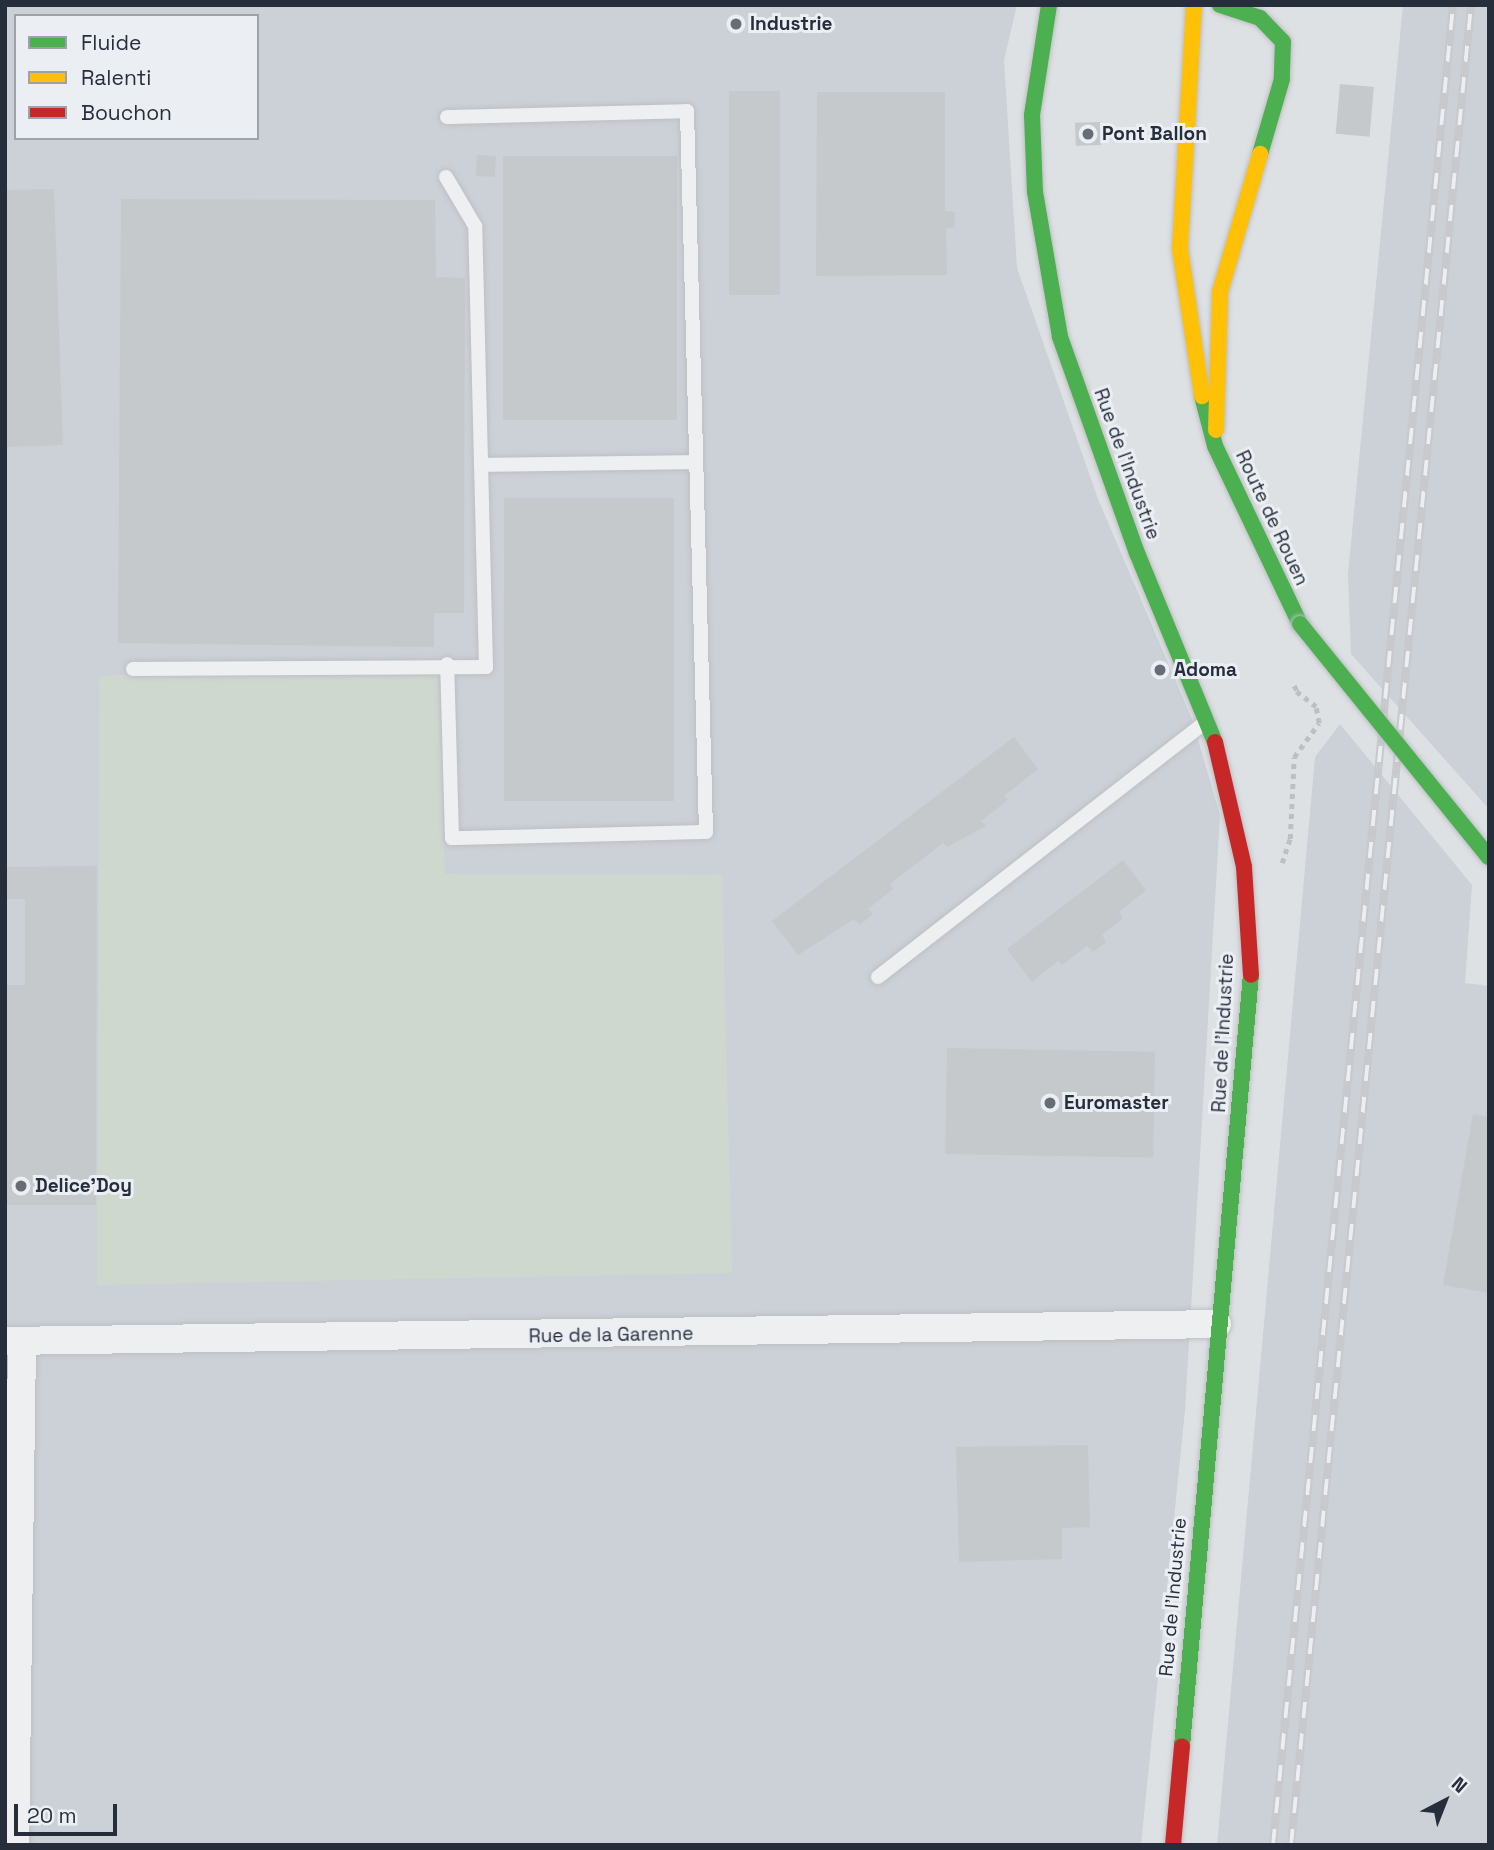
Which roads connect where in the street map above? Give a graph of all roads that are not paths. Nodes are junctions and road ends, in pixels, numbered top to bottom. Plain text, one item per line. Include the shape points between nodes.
1 (1049, 5) edge
2 (1194, 5) edge
3 (1220, 5) edge
4 (447, 117) dead end
5 (446, 177) dead end
6 (1215, 446) junction
7 (696, 462) junction
8 (481, 465) junction
9 (447, 664) junction
10 (133, 669) dead end
11 (1208, 720) junction
12 (1489, 857) edge
13 (878, 977) dead end
14 (1217, 1324) junction
15 (14, 1341) edge
16 (12, 1643) edge
17 (15, 1845) edge
18 (1173, 1845) edge

1 - 11 street, Rue de l'Industrie via 1032,115 1035,192 1058,325 1096,446
2 - 6 street, Route de Rouen via 1180,249 1194,366
3 - 6 street via 1260,18 1283,41 1282,79 1220,292
4 - 7 lane via 687,111
5 - 8 lane via 475,226
6 - 12 street, Route de Rouen, bridge via 1300,624 1329,666
7 - 8 lane
7 - 9 lane via 706,832 452,838
8 - 9 lane via 486,667
9 - 10 lane
11 - 13 lane
11 - 14 street, Rue de l'Industrie via 1227,777 1244,867 1251,975
14 - 15 street, Rue de la Garenne
14 - 18 street, Rue de l'Industrie
15 - 16 street
16 - 17 street

